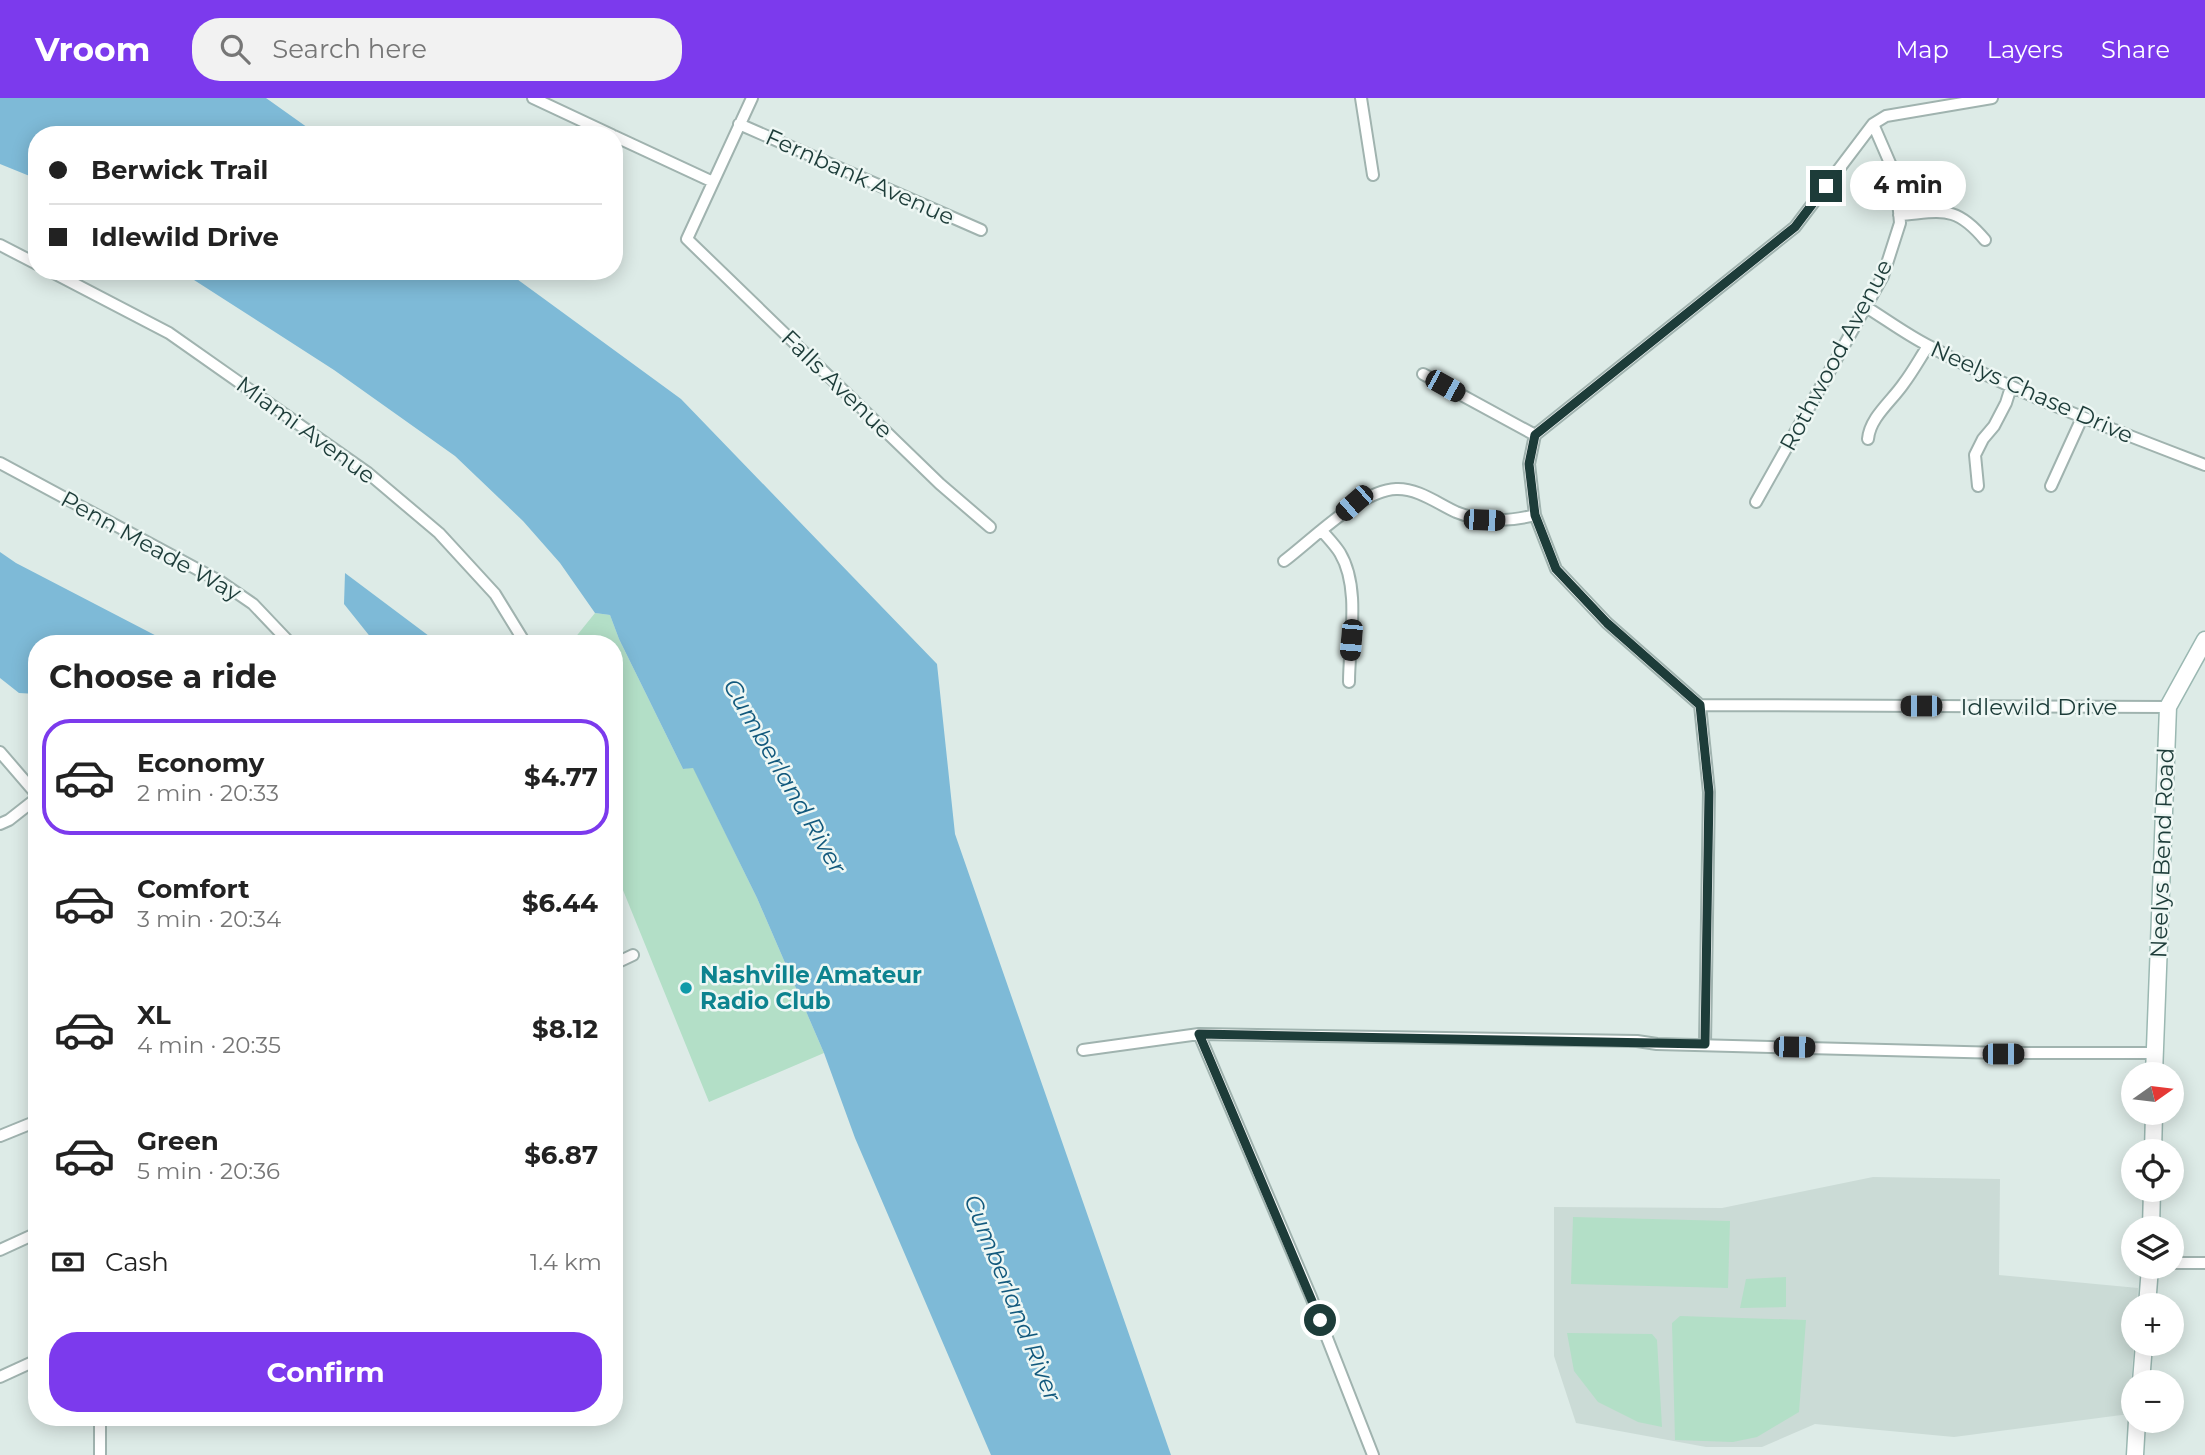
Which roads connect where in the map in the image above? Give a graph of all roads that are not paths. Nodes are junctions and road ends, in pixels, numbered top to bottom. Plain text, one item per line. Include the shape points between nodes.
1 (533, 98) edge
2 (752, 98) edge
3 (1361, 98) edge
4 (1992, 98) edge
5 (739, 124) junction
6 (1873, 124) junction
7 (594, 126) edge
8 (623, 140) edge
9 (1373, 174) dead end
10 (713, 182) junction
11 (1899, 215) junction
12 (981, 230) dead end
13 (1985, 240) dead end
14 (0, 245) edge
15 (28, 259) edge
16 (67, 280) edge
17 (1866, 307) junction
18 (1928, 346) junction
19 (1423, 374) dead end
20 (2011, 387) junction
21 (2082, 418) junction
22 (1535, 435) junction
23 (1868, 439) dead end
24 (0, 463) edge
25 (2205, 465) edge
26 (1978, 486) dead end
27 (2052, 486) dead end
28 (1756, 502) dead end
29 (1535, 515) junction
30 (990, 527) dead end
31 (1322, 531) junction
32 (1284, 561) dead end
33 (282, 635) edge
34 (520, 635) edge
35 (2205, 640) edge
36 (1349, 682) dead end
37 (1700, 705) junction
38 (2168, 707) junction
39 (0, 752) edge
40 (28, 786) edge
41 (28, 804) edge
42 (0, 824) edge
43 (633, 955) dead end
44 (623, 960) edge
45 (1199, 1034) junction
46 (1705, 1044) junction
47 (1083, 1050) dead end
48 (2155, 1053) junction
49 (2155, 1062) edge
50 (28, 1125) edge
51 (0, 1136) edge
52 (28, 1237) edge
53 (0, 1250) edge
54 (2184, 1263) edge
55 (2205, 1263) edge
56 (28, 1364) edge
57 (0, 1377) edge
58 (100, 1426) edge
59 (2136, 1433) edge
60 (100, 1455) edge
61 (1373, 1455) edge
62 (2135, 1455) edge

1 - 7 street
2 - 5 street
3 - 9 street
4 - 6 street via 1886,116
5 - 10 street
5 - 12 street, Fernbank Avenue
6 - 11 street, Rothwood Avenue via 1896,177
6 - 22 street via 1795,227
8 - 10 street
10 - 30 street, Falls Avenue via 688,237 930,475
11 - 13 street via 1945,211 1969,221
11 - 17 street, Rothwood Avenue via 1883,276
14 - 15 street
16 - 34 street, Miami Avenue via 169,333 368,473 439,533 495,594
17 - 18 street, Neelys Chase Drive
17 - 28 street, Rothwood Avenue
18 - 20 street, Neelys Chase Drive
18 - 23 street via 1879,415
19 - 22 street
20 - 21 street, Neelys Chase Drive
20 - 26 street via 1975,455
21 - 25 street, Neelys Chase Drive
21 - 27 street
22 - 29 street via 1529,464
24 - 33 street, Penn Meade Way via 221,582 253,604
29 - 31 street via 1513,521 1484,520 1416,492 1396,489 1354,503
29 - 37 street via 1556,569 1607,623
31 - 32 street
31 - 36 street via 1340,554 1350,585
35 - 38 main road, Neelys Bend Road
37 - 38 street, Idlewild Drive
37 - 46 street via 1709,792
38 - 48 main road, Neelys Bend Road
39 - 40 street
41 - 42 street
43 - 44 street
45 - 46 street
45 - 47 street
45 - 61 street
46 - 48 street via 2003,1054
48 - 49 main road, Neelys Bend Road
50 - 51 street
52 - 53 street
54 - 55 street
56 - 57 street
58 - 60 street
59 - 62 main road

